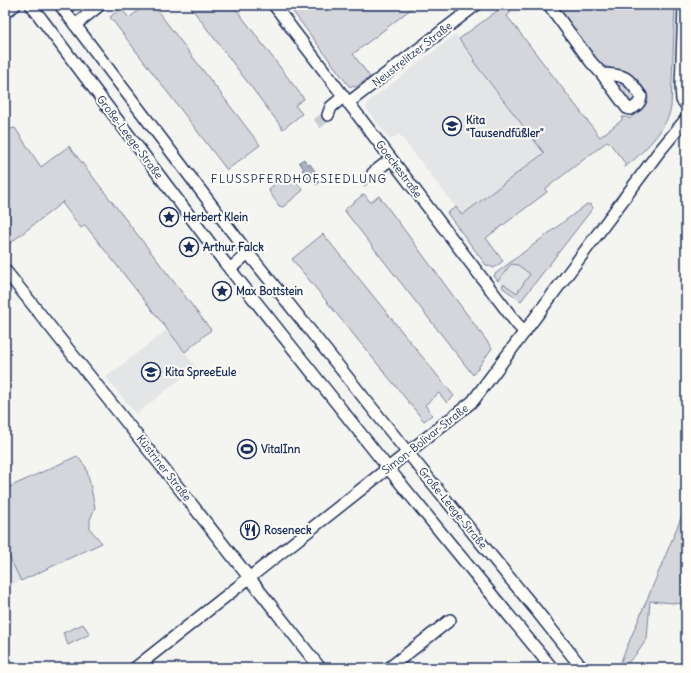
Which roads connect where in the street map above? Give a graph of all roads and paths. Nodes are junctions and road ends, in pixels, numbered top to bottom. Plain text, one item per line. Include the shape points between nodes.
1 (15, 5) edge
2 (31, 5) edge
3 (60, 5) edge
4 (100, 5) edge
5 (274, 5) edge
6 (476, 5) edge
7 (548, 5) edge
8 (684, 5) edge
9 (5, 12) edge
10 (75, 24) junction
11 (602, 74) dead end
12 (346, 100) junction
13 (686, 105) edge
14 (328, 115) tunnel mouth
15 (686, 119) edge
16 (391, 159) junction
17 (373, 173) tunnel mouth
18 (248, 254) junction
19 (230, 269) junction
20 (5, 270) edge
21 (525, 332) junction
22 (408, 453) junction
23 (388, 468) junction
24 (249, 578) junction
25 (450, 620) dead end
26 (135, 668) edge
27 (320, 668) edge
28 (389, 668) edge
29 (552, 668) edge
30 (582, 668) edge

1 - 9 street
2 - 19 street, Große-Leege-Straße
3 - 10 street, Große-Leege-Straße
4 - 10 street
5 - 12 street, Goeckestraße
6 - 12 street, Neustrelitzer Straße
7 - 11 street
8 - 13 street via 681,86 682,100
10 - 18 street, Große-Leege-Straße
12 - 14 street, Neustrelitzer Straße via 331,107
12 - 16 street, Goeckestraße
15 - 21 street, Simon-Bolivar-Straße
16 - 17 street
16 - 21 street, Goeckestraße
18 - 19 street
18 - 22 street, Große-Leege-Straße
19 - 23 street, Große-Leege-Straße
20 - 24 street, Küstriner Straße
21 - 22 street, Simon-Bolivar-Straße via 473,401
22 - 23 street, Simon-Bolivar-Straße
22 - 30 street, Große-Leege-Straße
23 - 24 street, Simon-Bolivar-Straße
23 - 29 street, Große-Leege-Straße
24 - 26 street, Simon-Bolivar-Straße
24 - 27 street, Küstriner Straße
25 - 28 street

